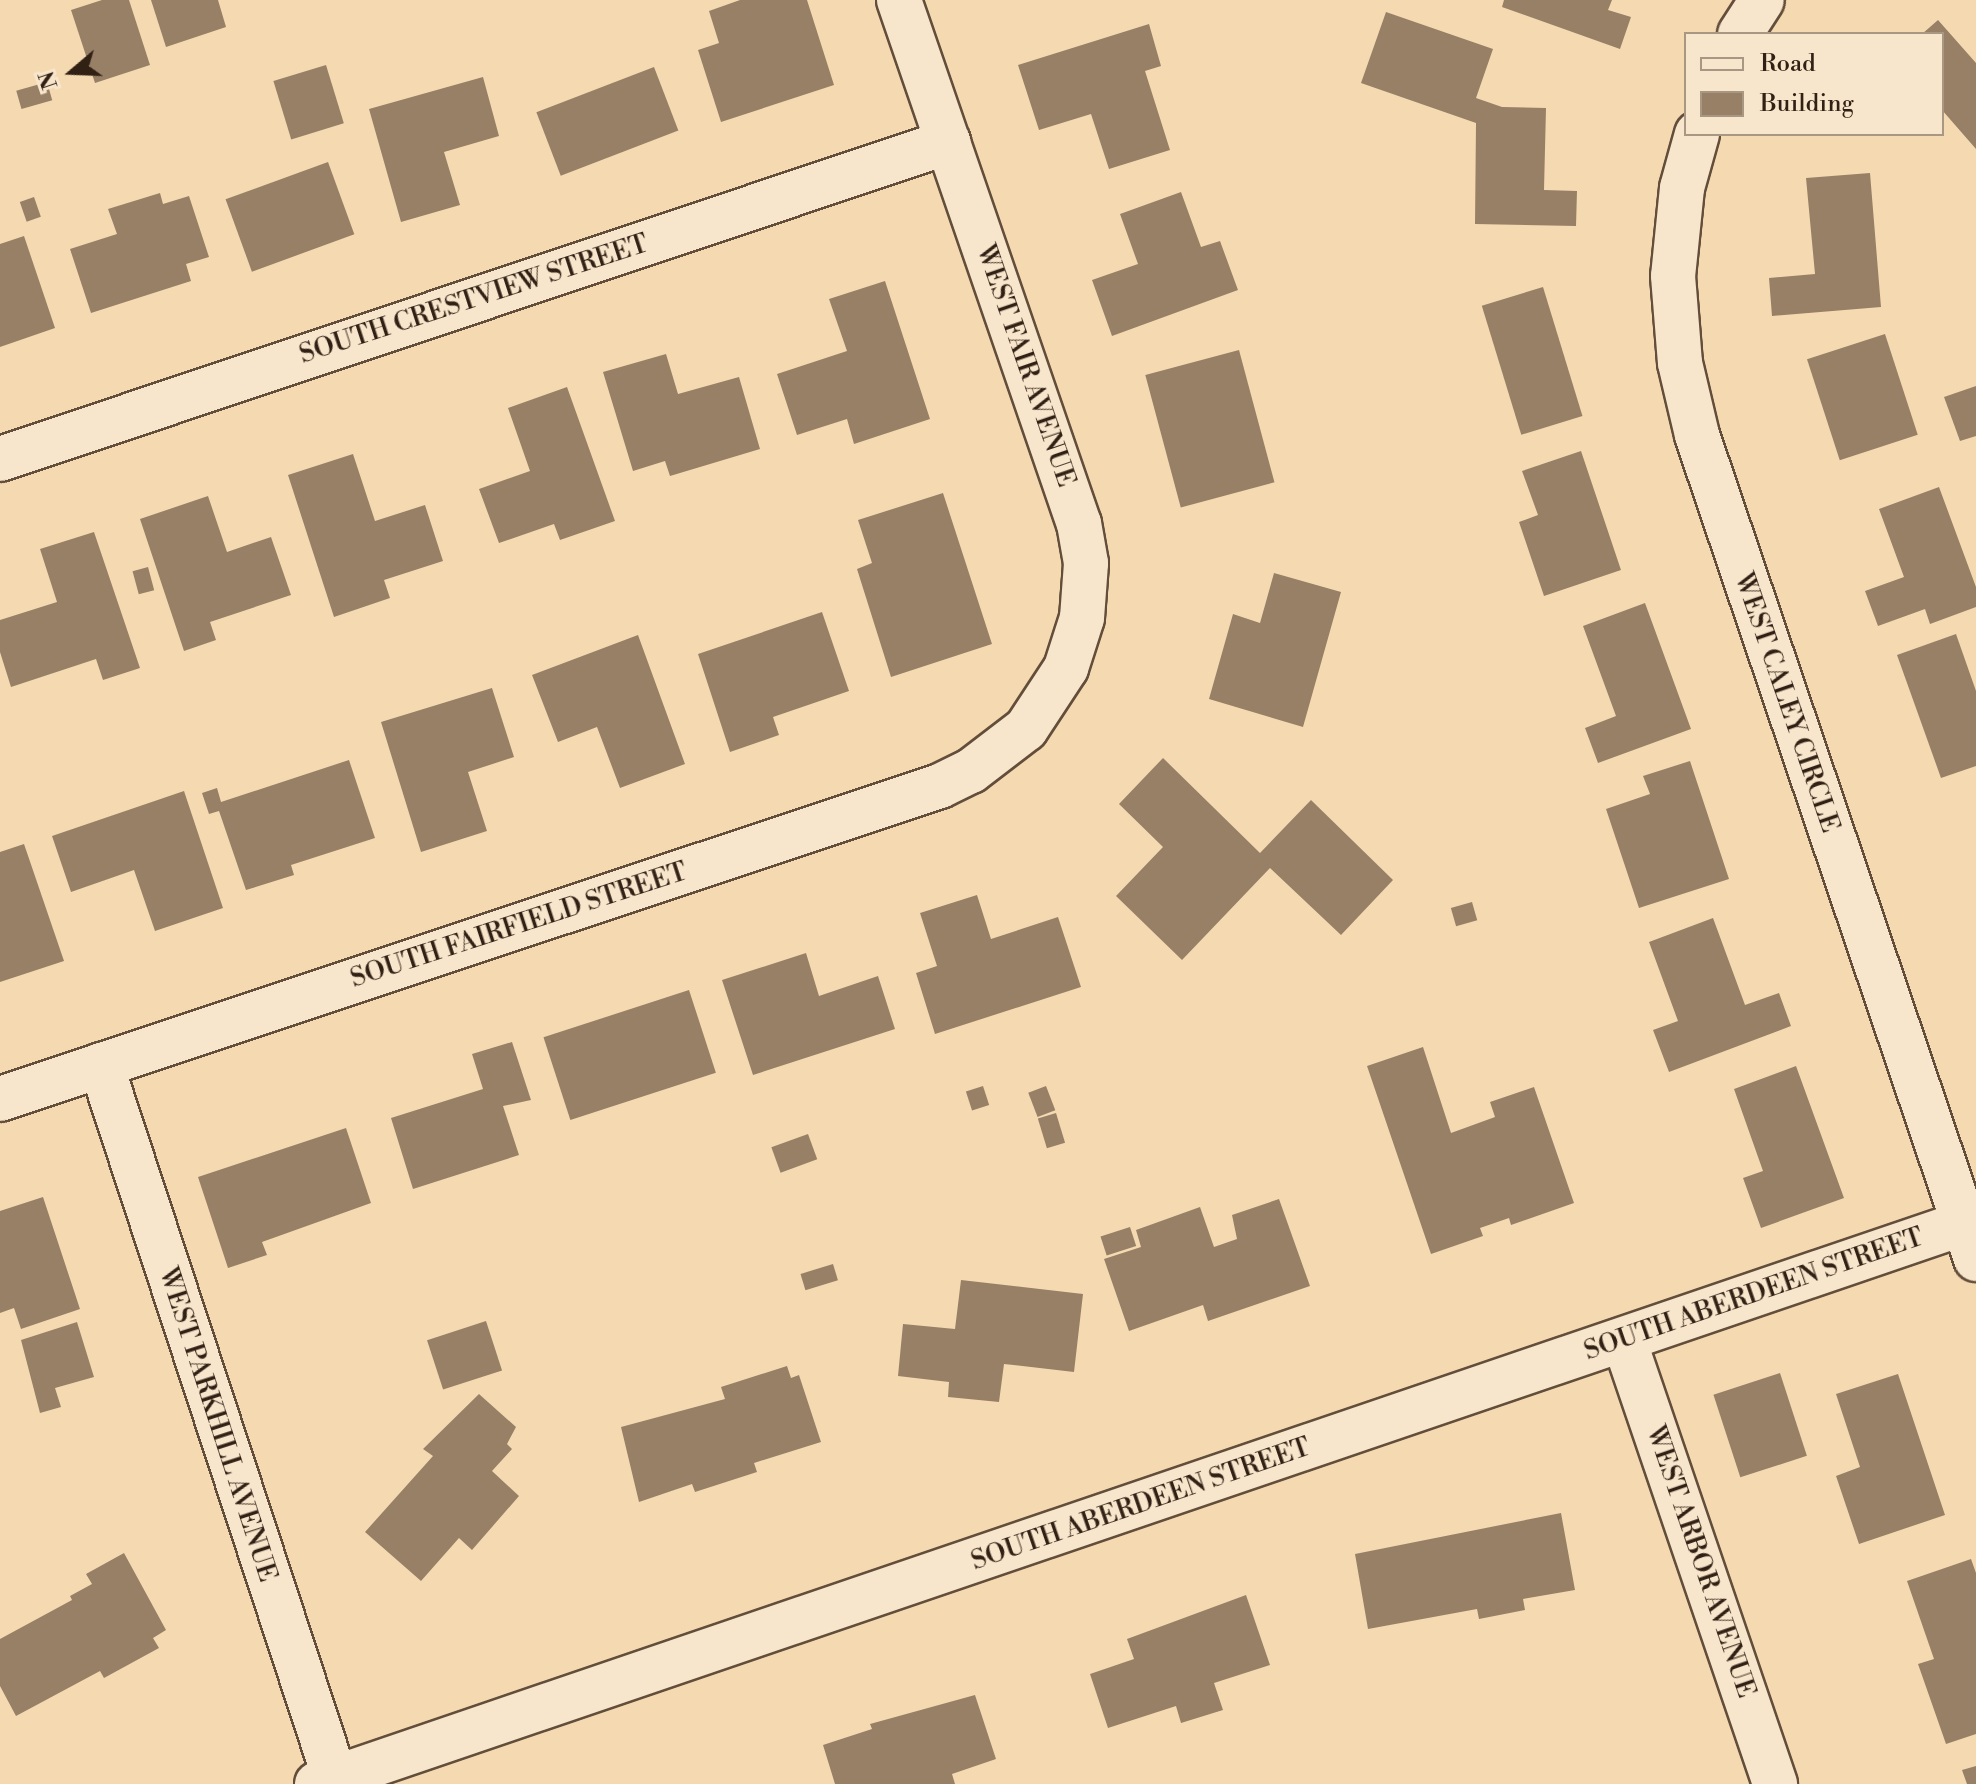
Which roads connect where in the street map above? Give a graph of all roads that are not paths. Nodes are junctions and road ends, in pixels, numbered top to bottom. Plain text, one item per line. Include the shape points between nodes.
1 (899, 0) edge
2 (1762, 0) edge
3 (1741, 32) edge
4 (1696, 136) edge
5 (948, 142) junction
6 (0, 459) edge
7 (1026, 729) joint
8 (101, 1065) junction
9 (0, 1099) edge
10 (1970, 1241) edge
11 (1624, 1340) junction
12 (330, 1782) edge
13 (1775, 1784) edge

1 - 5 street, WEST FAIR AVENUE
2 - 3 street
4 - 10 street, WEST CALEY CIRCLE via 1682,188 1673,276 1680,363 1697,435
5 - 6 street, SOUTH CRESTVIEW STREET
5 - 7 street, WEST FAIR AVENUE via 1079,524 1086,563 1082,618 1066,668
7 - 8 street, SOUTH FAIRFIELD STREET via 980,765 940,786
8 - 9 street, SOUTH FAIRFIELD STREET
8 - 12 street, WEST PARKHILL AVENUE
10 - 11 street, SOUTH ABERDEEN STREET
11 - 12 street, SOUTH ABERDEEN STREET
11 - 13 street, WEST ARBOR AVENUE

